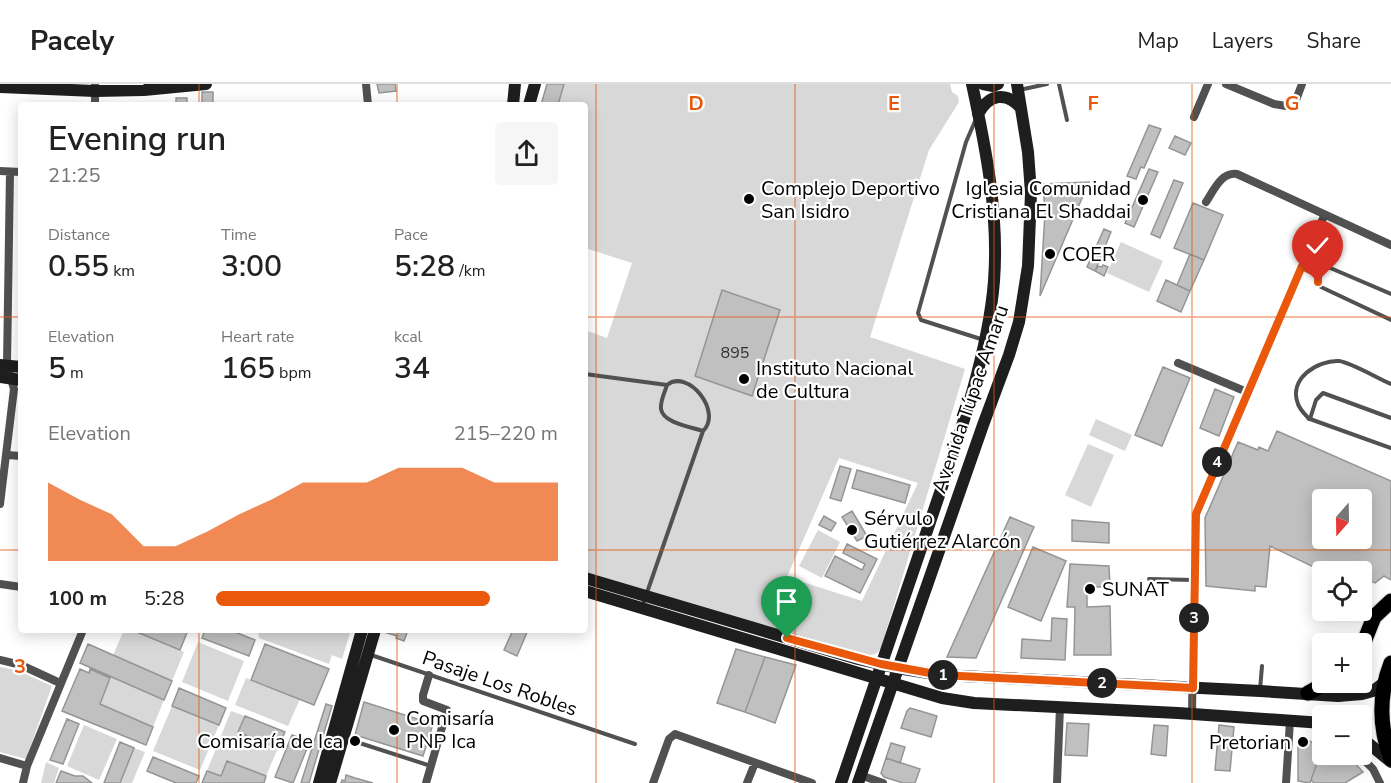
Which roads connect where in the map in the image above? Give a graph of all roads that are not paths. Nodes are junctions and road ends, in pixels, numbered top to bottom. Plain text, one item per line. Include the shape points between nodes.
1 (206, 84) edge
2 (366, 84) edge
3 (515, 84) edge
4 (535, 84) edge
5 (972, 84) edge
6 (983, 84) edge
7 (998, 84) edge
8 (1047, 84) edge
9 (1059, 84) edge
10 (1208, 84) edge
11 (1226, 84) edge
12 (1302, 84) edge
13 (8, 86) edge
14 (95, 87) edge
15 (109, 87) edge
16 (1018, 87) edge
17 (368, 102) edge
18 (513, 102) edge
19 (530, 102) edge
20 (1021, 108) junction
21 (978, 114) junction
22 (1194, 117) dead end
23 (1067, 120) dead end
24 (0, 171) edge
25 (10, 172) junction
26 (18, 172) edge
27 (1206, 202) dead end
28 (1324, 216) junction
29 (1391, 244) edge
30 (1302, 266) junction
31 (1318, 274) junction
32 (1391, 294) edge
33 (1391, 320) edge
34 (985, 341) junction
35 (1178, 363) dead end
36 (4, 365) edge
37 (588, 374) edge
38 (11, 378) edge
39 (1391, 384) edge
40 (667, 385) junction
41 (1247, 392) junction
42 (1391, 418) edge
43 (1310, 419) junction
44 (703, 431) junction
45 (1391, 448) edge
46 (7, 455) junction
47 (18, 456) edge
48 (947, 473) junction
49 (964, 479) junction
50 (0, 504) edge
51 (588, 579) edge
52 (1149, 579) dead end
53 (1195, 580) junction
54 (0, 584) edge
55 (18, 587) edge
56 (588, 592) edge
57 (1391, 601) edge
58 (643, 603) junction
59 (81, 633) edge
60 (362, 633) edge
61 (373, 633) edge
62 (1364, 633) edge
63 (362, 653) junction
64 (0, 660) edge
65 (1391, 663) edge
66 (881, 664) junction
67 (1262, 666) dead end
68 (897, 668) junction
69 (429, 675) junction
70 (876, 678) junction
71 (1385, 682) junction
72 (60, 683) junction
73 (892, 683) junction
74 (1193, 688) junction
75 (1260, 690) junction
76 (1312, 691) edge
77 (1308, 693) junction
78 (1060, 707) junction
79 (1192, 714) junction
80 (1290, 721) junction
81 (1309, 722) junction
82 (1312, 722) edge
83 (1312, 724) edge
84 (344, 738) junction
85 (634, 744) dead end
86 (1372, 746) edge
87 (0, 758) edge
88 (1391, 761) edge
89 (755, 763) junction
90 (1369, 765) edge
91 (27, 766) junction
92 (431, 766) junction
93 (859, 779) edge
94 (23, 783) edge
95 (319, 783) edge
96 (330, 783) edge
97 (426, 783) edge
98 (653, 783) edge
99 (747, 783) edge
100 (812, 783) edge
101 (841, 783) edge
102 (884, 783) edge
103 (1057, 783) edge
104 (1286, 783) edge
105 (1380, 783) edge

1 - 15 street via 144,90
2 - 17 street
3 - 18 street
4 - 19 street
5 - 21 street, Avenida Túpac Amaru
6 - 7 street
8 - 16 lane
9 - 23 lane
10 - 22 street
11 - 12 street via 1286,106 1296,100
13 - 14 street
14 - 15 street
16 - 20 street, Avenida Túpac Amaru
20 - 21 street via 1014,100 996,97 982,105
20 - 49 street, Avenida Túpac Amaru via 1031,193 1024,296 1010,355
21 - 34 street, Avenida Túpac Amaru via 995,225 994,283
21 - 34 lane via 966,142 918,313 921,320
24 - 25 street
25 - 26 street
25 - 36 street
27 - 28 street via 1224,176 1231,173
28 - 29 street
28 - 30 street
30 - 31 lane
30 - 41 street
31 - 32 lane via 1329,267
31 - 33 lane via 1320,287
34 - 48 street, Avenida Túpac Amaru
35 - 41 street
36 - 38 street
37 - 40 lane
38 - 46 street via 14,389
39 - 43 lane via 1341,361 1315,367 1297,384 1297,403
40 - 44 lane via 661,403 664,416
40 - 44 lane via 680,380 704,400 710,415
41 - 53 street via 1196,514
42 - 43 lane via 1323,393 1316,400
43 - 45 lane
44 - 58 lane
46 - 47 street
46 - 50 street
48 - 49 street
48 - 66 street, Avenida Túpac Amaru
49 - 68 street, Avenida Túpac Amaru
51 - 58 street
52 - 53 lane
53 - 74 street
54 - 55 street
56 - 58 street
57 - 62 highway via 1367,616
58 - 66 street
58 - 70 street
59 - 72 street
60 - 63 street
61 - 63 street
63 - 69 lane, Pasaje Los Robles
63 - 84 street
63 - 95 street
64 - 72 street
65 - 71 highway
66 - 68 street
66 - 70 street, Avenida Túpac Amaru
67 - 75 lane
68 - 73 street, Avenida Túpac Amaru
68 - 74 street via 941,675
69 - 85 lane, Pasaje Los Robles
69 - 92 street via 423,701 447,710
70 - 73 street
70 - 101 street, Avenida Túpac Amaru
71 - 77 street via 1362,694
71 - 88 highway via 1381,715
72 - 91 street
73 - 78 street via 974,703
73 - 93 street, Avenida Túpac Amaru
74 - 75 street
74 - 79 street
75 - 77 street
76 - 77 highway
78 - 79 street
78 - 103 street
79 - 80 street
80 - 81 street
80 - 104 street
81 - 82 street
81 - 83 street
84 - 92 lane
84 - 96 street
86 - 88 street
87 - 91 street
89 - 98 street via 675,734 669,739
89 - 99 street
89 - 100 street
90 - 105 street
91 - 94 street
92 - 97 street
93 - 102 street

